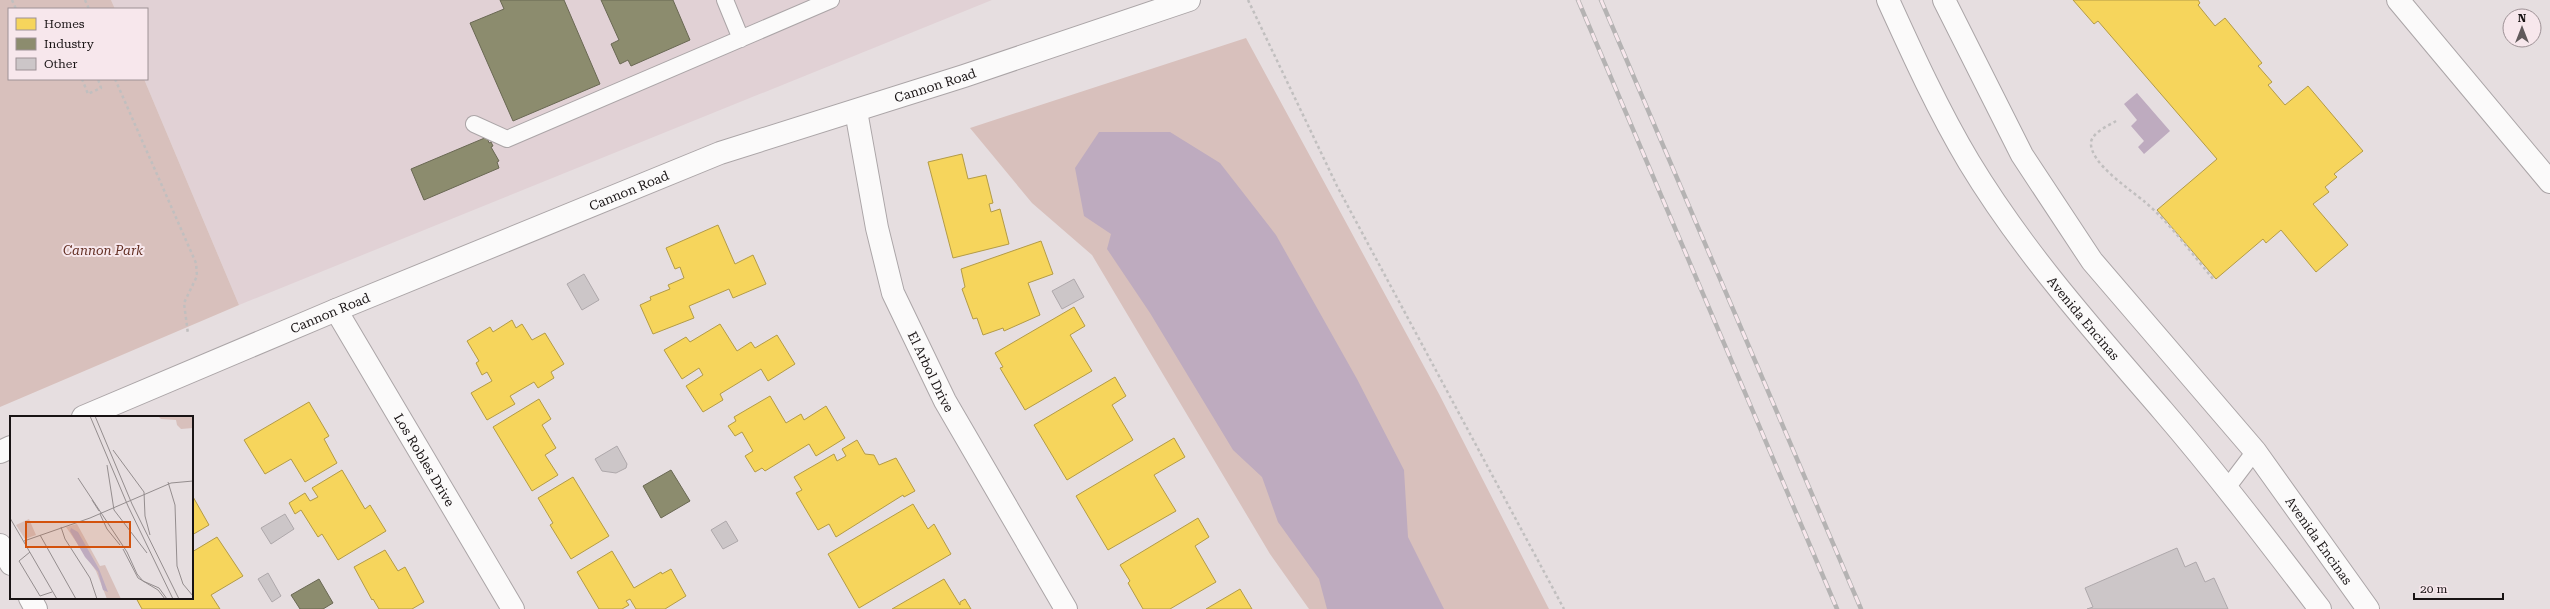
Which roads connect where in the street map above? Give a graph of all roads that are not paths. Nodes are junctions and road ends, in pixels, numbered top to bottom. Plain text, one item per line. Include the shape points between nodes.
1 (725, 0) edge
2 (831, 0) edge
3 (1189, 0) edge
4 (1888, 0) edge
5 (1944, 0) edge
6 (2398, 0) edge
7 (741, 39) junction
8 (856, 110) junction
9 (474, 124) dead end
10 (2550, 182) edge
11 (336, 310) junction
12 (85, 416) edge
13 (10, 447) edge
14 (2255, 451) junction
15 (0, 452) edge
16 (2227, 488) junction
17 (0, 545) edge
18 (10, 562) edge
19 (31, 599) edge
20 (36, 609) edge
21 (513, 609) edge
22 (1066, 609) edge
23 (2320, 609) edge
24 (2368, 609) edge

1 - 7 lane
2 - 7 lane
3 - 8 main road, Cannon Road
4 - 16 main road, Avenida Encinas via 1928,87 1969,162 2024,244 2082,319
5 - 14 main road, Avenida Encinas via 2022,154 2092,261
6 - 10 main road
7 - 9 lane via 507,139
8 - 11 main road, Cannon Road via 720,153
8 - 22 main road, El Arbol Drive via 877,228 893,293 945,401
11 - 12 main road, Cannon Road
11 - 21 main road, Los Robles Drive
13 - 15 main road
14 - 16 lane
14 - 24 main road, Avenida Encinas
16 - 23 main road, Avenida Encinas
17 - 18 main road
19 - 20 main road

